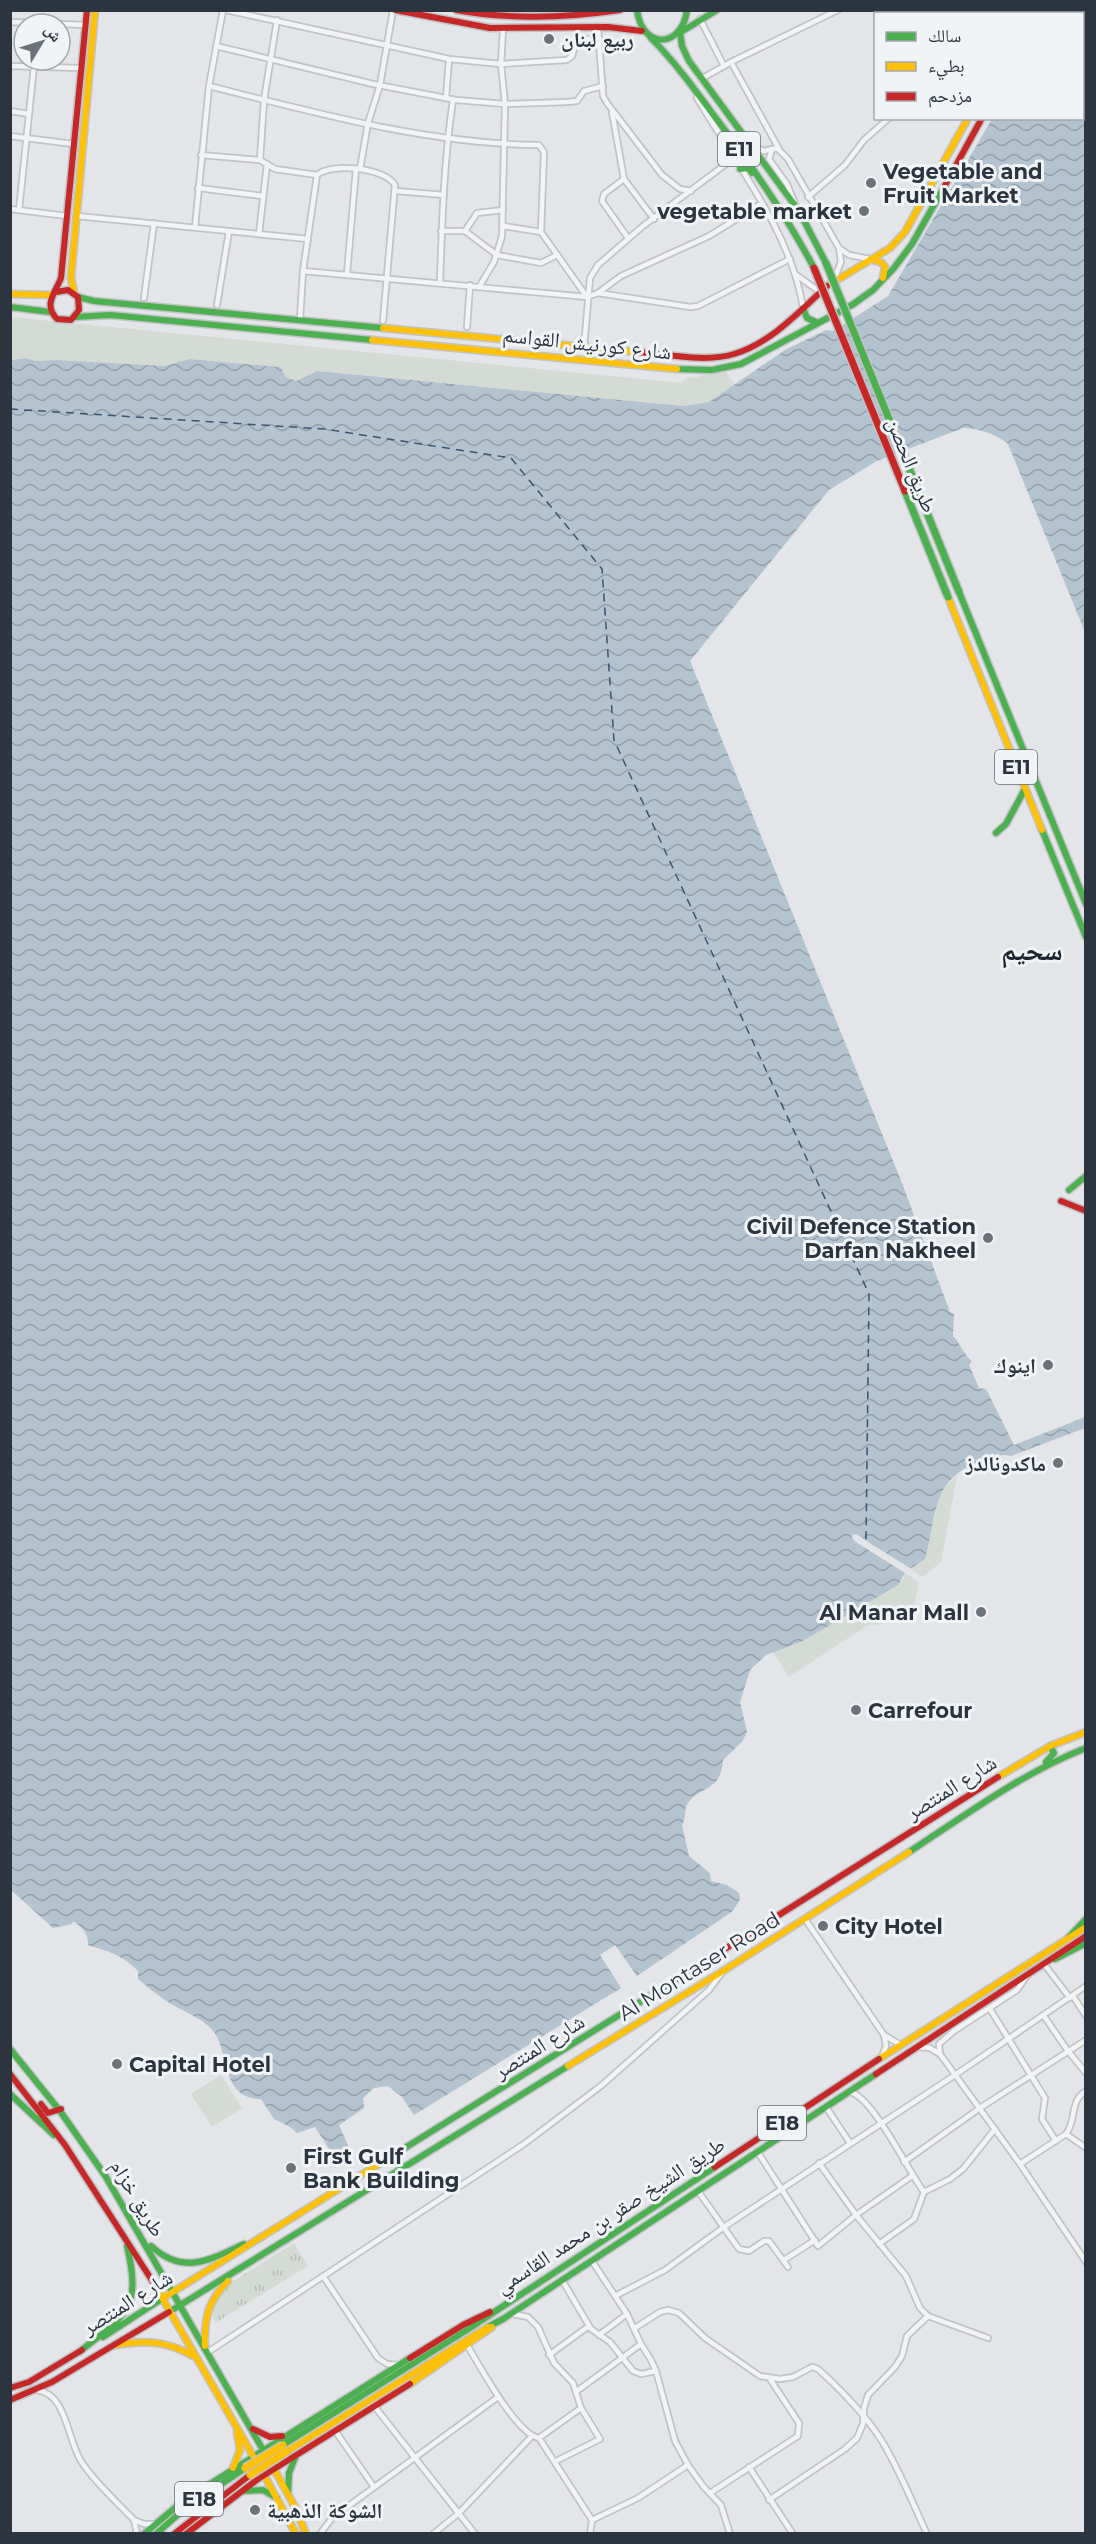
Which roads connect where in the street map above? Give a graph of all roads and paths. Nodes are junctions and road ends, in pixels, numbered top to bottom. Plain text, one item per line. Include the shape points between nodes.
1 (87, 10) edge
2 (95, 10) edge
3 (224, 10) edge
4 (394, 10) edge
5 (456, 10) edge
6 (620, 10) edge
7 (637, 10) edge
8 (687, 10) edge
9 (717, 10) edge
10 (838, 10) edge
11 (700, 19) junction
12 (277, 20) junction
13 (72, 24) edge
14 (85, 25) junction
15 (598, 27) junction
16 (503, 29) junction
17 (642, 31) junction
18 (680, 32) junction
19 (598, 38) junction
20 (651, 38) junction
21 (387, 44) junction
22 (216, 46) junction
23 (272, 59) junction
24 (449, 59) junction
25 (731, 62) junction
26 (501, 64) junction
27 (724, 66) junction
28 (72, 68) edge
29 (81, 68) junction
30 (33, 72) edge
31 (686, 78) junction
32 (701, 79) junction
33 (380, 85) junction
34 (208, 86) junction
35 (603, 86) junction
36 (446, 98) junction
37 (264, 100) junction
38 (453, 100) junction
39 (506, 104) junction
40 (612, 109) junction
41 (10, 111) edge
42 (29, 114) junction
43 (887, 120) edge
44 (967, 120) edge
45 (981, 120) edge
46 (368, 123) junction
47 (10, 136) edge
48 (27, 138) junction
49 (447, 139) junction
50 (73, 144) junction
51 (505, 144) junction
52 (751, 146) junction
53 (772, 149) junction
54 (779, 149) junction
55 (201, 155) junction
56 (734, 158) junction
57 (260, 160) junction
58 (267, 164) junction
59 (358, 169) junction
60 (740, 169) junction
61 (318, 175) junction
62 (624, 179) junction
63 (198, 188) junction
64 (396, 191) junction
65 (691, 191) junction
66 (444, 195) junction
67 (263, 196) junction
68 (808, 197) junction
69 (761, 204) junction
70 (10, 209) edge
71 (20, 210) junction
72 (503, 210) junction
73 (799, 211) junction
74 (67, 216) junction
75 (77, 216) junction
76 (654, 219) junction
77 (154, 223) junction
78 (503, 226) junction
79 (195, 227) junction
80 (229, 231) junction
81 (441, 231) junction
82 (465, 231) junction
83 (541, 232) junction
84 (259, 234) junction
85 (628, 238) junction
86 (308, 239) junction
87 (839, 248) junction
88 (497, 255) junction
89 (557, 255) junction
90 (790, 259) junction
91 (870, 259) junction
92 (814, 268) junction
93 (303, 271) junction
94 (347, 274) junction
95 (795, 274) junction
96 (387, 278) junction
97 (834, 280) junction
98 (882, 282) junction
99 (440, 283) junction
100 (470, 285) junction
101 (479, 286) junction
102 (820, 292) junction
103 (54, 293) junction
104 (598, 293) junction
105 (10, 294) edge
106 (76, 294) junction
107 (587, 297) junction
108 (144, 298) dead end
109 (218, 305) dead end
110 (10, 307) edge
111 (802, 308) junction
112 (50, 312) junction
113 (75, 317) junction
114 (300, 319) junction
115 (383, 321) dead end
116 (819, 323) junction
117 (467, 327) dead end
118 (617, 343) dead end
119 (584, 348) junction
120 (609, 350) junction
121 (1025, 789) junction
122 (996, 833) dead end
123 (1086, 904) edge
124 (1086, 937) edge
125 (1086, 1176) edge
126 (1069, 1190) dead end
127 (1060, 1201) dead end
128 (1086, 1211) edge
129 (1086, 1732) edge
130 (1050, 1746) junction
131 (1086, 1748) edge
132 (1032, 1773) junction
133 (805, 1919) junction
134 (1086, 1919) edge
135 (1086, 1927) edge
136 (1086, 1936) edge
137 (1066, 1940) junction
138 (1086, 1942) edge
139 (1047, 1962) junction
140 (723, 1971) junction
141 (1027, 1975) junction
142 (1086, 1986) edge
143 (1071, 1997) junction
144 (990, 2009) junction
145 (1044, 2016) junction
146 (1086, 2016) edge
147 (958, 2020) junction
148 (954, 2031) junction
149 (884, 2035) junction
150 (1010, 2039) junction
151 (1086, 2040) edge
152 (901, 2045) junction
153 (917, 2047) junction
154 (10, 2049) edge
155 (1068, 2051) junction
156 (940, 2054) junction
157 (882, 2057) junction
158 (1086, 2073) edge
159 (10, 2074) edge
160 (1032, 2074) junction
161 (955, 2075) junction
162 (864, 2082) junction
163 (22, 2087) junction
164 (1086, 2091) edge
165 (848, 2092) junction
166 (10, 2094) edge
167 (862, 2097) junction
168 (826, 2107) junction
169 (980, 2108) junction
170 (61, 2109) junction
171 (881, 2123) junction
172 (995, 2129) junction
173 (1066, 2134) junction
174 (1056, 2141) junction
175 (850, 2143) junction
176 (65, 2145) junction
177 (1086, 2148) edge
178 (757, 2151) junction
179 (904, 2162) junction
180 (819, 2163) junction
181 (1020, 2164) junction
182 (912, 2176) junction
183 (781, 2188) junction
184 (698, 2191) junction
185 (924, 2192) junction
186 (856, 2215) junction
187 (724, 2227) junction
188 (141, 2233) junction
189 (266, 2235) junction
190 (125, 2238) junction
191 (815, 2240) junction
192 (879, 2244) junction
193 (784, 2260) junction
194 (592, 2261) junction
195 (1086, 2262) edge
196 (788, 2267) dead end
197 (238, 2271) junction
198 (322, 2276) junction
199 (562, 2280) junction
200 (174, 2292) junction
201 (615, 2296) junction
202 (163, 2298) junction
203 (529, 2302) junction
204 (180, 2305) junction
205 (499, 2307) junction
206 (169, 2312) junction
207 (627, 2314) junction
208 (928, 2316) junction
209 (507, 2317) junction
210 (528, 2317) junction
211 (589, 2326) junction
212 (635, 2328) junction
213 (598, 2335) junction
214 (988, 2338) dead end
215 (641, 2344) junction
216 (116, 2345) junction
217 (467, 2345) junction
218 (206, 2350) junction
219 (79, 2352) junction
220 (549, 2355) junction
221 (622, 2357) junction
222 (196, 2358) junction
223 (402, 2364) junction
224 (656, 2371) junction
225 (770, 2379) junction
226 (10, 2388) edge
227 (37, 2390) junction
228 (577, 2391) junction
229 (498, 2397) junction
230 (10, 2400) edge
231 (375, 2407) junction
232 (581, 2408) junction
233 (863, 2416) junction
234 (248, 2423) junction
235 (234, 2425) junction
236 (336, 2432) junction
237 (287, 2434) junction
238 (532, 2436) junction
239 (539, 2438) junction
240 (263, 2449) junction
241 (285, 2449) junction
242 (252, 2455) junction
243 (298, 2455) junction
244 (415, 2459) junction
245 (556, 2461) junction
246 (688, 2465) junction
247 (749, 2467) junction
248 (232, 2469) junction
249 (274, 2469) junction
250 (264, 2475) junction
251 (374, 2487) junction
252 (239, 2493) junction
253 (288, 2493) junction
254 (710, 2493) junction
255 (277, 2498) junction
256 (769, 2500) junction
257 (459, 2513) junction
258 (134, 2520) junction
259 (592, 2520) junction
260 (154, 2524) junction
261 (137, 2534) edge
262 (144, 2534) edge
263 (156, 2534) edge
264 (174, 2534) edge
265 (186, 2534) edge
266 (296, 2534) edge
267 (306, 2534) edge
268 (320, 2534) edge
269 (433, 2534) edge
270 (475, 2534) edge
271 (590, 2534) edge
272 (730, 2534) edge
273 (793, 2534) edge
274 (927, 2534) edge

1 - 14 main road
2 - 75 main road
3 - 12 street
3 - 22 street
4 - 16 main road
4 - 21 street
5 - 6 main road via 517,17
7 - 17 main road
8 - 18 main road via 687,20
9 - 11 main road
10 - 25 street
11 - 18 main road
11 - 27 street
12 - 21 street
12 - 23 street
13 - 14 street
14 - 29 main road
15 - 16 main road
15 - 17 main road
15 - 19 street
16 - 26 street
17 - 20 main road, طريق الحصن
18 - 20 main road via 667,40
18 - 32 main road, طريق الحصن / E11 via 682,46
19 - 26 street via 577,40 567,60
19 - 35 street
20 - 31 main road, طريق الحصن / E11
21 - 24 street
21 - 33 street
22 - 23 street
22 - 34 street
23 - 33 street
23 - 37 street
24 - 26 street
24 - 36 street
25 - 27 street
25 - 54 street
26 - 39 street
27 - 32 street
28 - 29 street
29 - 50 main road
30 - 42 street
31 - 56 street
31 - 92 main road, طريق الحصن / E11 via 769,188
32 - 52 main road, طريق الحصن / E11
33 - 36 street
33 - 46 street
34 - 37 street
34 - 55 street
35 - 39 street via 584,91 577,101
35 - 40 street via 603,96
36 - 38 street
37 - 46 street
37 - 57 street
38 - 39 street
38 - 49 street
39 - 51 street
40 - 62 street
40 - 65 street via 662,175 680,189
41 - 42 street
42 - 48 street
43 - 68 street
44 - 91 main road, شارع كورنيش القواسم via 905,232 890,248
45 - 98 main road, شارع كورنيش القواسم via 912,244
46 - 49 street
46 - 59 street
47 - 48 street
48 - 50 street
48 - 71 street
49 - 51 street
49 - 66 street
50 - 74 main road
51 - 72 street
51 - 83 street via 543,148
52 - 53 street via 764,151
52 - 73 main road, طريق الحصن / E11
53 - 54 street
53 - 73 street via 770,159
54 - 68 street
55 - 57 street
55 - 63 street
56 - 60 street
56 - 65 street
57 - 58 street
58 - 61 street via 274,169
58 - 67 street
59 - 61 street via 324,170
59 - 64 street via 391,178
59 - 94 street
60 - 69 street
60 - 92 main road via 752,172
61 - 86 street
62 - 76 street
62 - 85 street via 604,194 602,201
63 - 67 street
63 - 79 street
64 - 66 street
64 - 96 street
65 - 76 street
66 - 81 street
67 - 84 street
68 - 87 street
69 - 90 street
69 - 104 street via 709,236 621,276
70 - 71 street
71 - 74 street
72 - 78 street
72 - 82 street via 477,213
73 - 123 main road, طريق الحصن / E11, bridge via 826,263
74 - 103 main road via 61,278
75 - 77 street
75 - 106 main road via 71,278
76 - 85 street
77 - 79 street
77 - 108 street
78 - 83 street
78 - 88 street
79 - 80 street
80 - 84 street
80 - 109 street
81 - 82 street
81 - 99 street
82 - 88 street
83 - 89 street
84 - 86 street
85 - 107 street via 598,265 590,278
86 - 93 street
87 - 91 street via 849,255
87 - 97 street via 841,262
88 - 89 street via 541,263
88 - 101 street
89 - 107 street
90 - 95 street
90 - 104 street via 698,306
91 - 97 main road, شارع كورنيش القواسم
91 - 98 main road via 885,267
92 - 121 main road, طريق الحصن / E11, bridge
93 - 94 street
93 - 114 street
94 - 96 street
95 - 102 street
95 - 111 street
96 - 99 street
96 - 115 street
97 - 102 main road, شارع كورنيش القواسم
98 - 116 main road, شارع كورنيش القواسم
99 - 100 street
100 - 101 street
100 - 117 street
101 - 107 street
102 - 111 main road, شارع كورنيش القواسم
103 - 105 main road
103 - 106 main road via 68,290
103 - 112 main road
104 - 107 street
106 - 113 main road via 80,307
106 - 114 main road, شارع كورنيش القواسم via 94,301
107 - 119 street
110 - 112 main road
111 - 116 main road via 807,318
111 - 120 main road, شارع كورنيش القواسم via 759,342 734,354 710,357
112 - 113 main road via 62,321
113 - 116 main road, شارع كورنيش القواسم via 110,315 712,370 741,364
114 - 119 main road, شارع كورنيش القواسم
118 - 120 main road
119 - 120 main road, شارع كورنيش القواسم
121 - 122 main road via 1006,824
121 - 124 main road, طريق الحصن / E11
125 - 126 main road
127 - 128 main road
129 - 130 main road, شارع المنتصر
130 - 132 main road via 1052,1757
130 - 189 main road, شارع المنتصر
131 - 132 main road, Al Montaser Road
132 - 133 main road, Al Montaser Road
133 - 140 main road, Al Montaser Road
133 - 149 street
134 - 137 main road
135 - 137 main road, طريق الشيخ صقر بن محمد القاسمي / E18
136 - 139 main road, طريق الشيخ صقر بن محمد القاسمي / E18
137 - 152 main road, طريق الشيخ صقر بن محمد القاسمي / E18
138 - 139 main road
139 - 141 main road, طريق الشيخ صقر بن محمد القاسمي / E18
139 - 143 street
140 - 197 main road, Al Montaser Road
140 - 198 street via 709,1990 573,2109
141 - 144 street via 1020,1988
141 - 147 main road, طريق الشيخ صقر بن محمد القاسمي / E18
142 - 143 street
143 - 145 street
143 - 146 street
144 - 148 street
144 - 150 street
145 - 150 street
145 - 155 street
147 - 148 street
147 - 153 main road, طريق الشيخ صقر بن محمد القاسمي / E18
148 - 156 street via 939,2044
149 - 152 street
149 - 157 street
150 - 160 street
150 - 161 street
151 - 155 street
152 - 157 main road, طريق الشيخ صقر بن محمد القاسمي / E18
153 - 156 street
153 - 162 main road, طريق الشيخ صقر بن محمد القاسمي / E18
154 - 170 main road, طريق خزام
155 - 158 street
155 - 160 street
156 - 161 street
157 - 205 main road, طريق الشيخ صقر بن محمد القاسمي / E18
159 - 163 main road, طريق خزام
160 - 169 street
160 - 174 street via 1045,2098 1042,2119
161 - 169 street
161 - 171 street
162 - 165 main road, طريق الشيخ صقر بن محمد القاسمي / E18
162 - 167 street
163 - 170 main road via 32,2092 48,2113
163 - 176 main road, طريق خزام
164 - 173 street via 1077,2098
165 - 167 street
165 - 168 main road, طريق الشيخ صقر بن محمد القاسمي / E18
166 - 176 main road
167 - 171 street
168 - 175 street
168 - 178 main road, طريق الشيخ صقر بن محمد القاسمي / E18
169 - 172 street
169 - 179 street
170 - 188 main road, طريق خزام
171 - 175 street
171 - 179 street
172 - 181 street
172 - 185 street via 963,2169
173 - 174 street
173 - 177 street
174 - 181 street
175 - 180 street
176 - 190 main road, طريق خزام
178 - 183 street
178 - 184 main road, طريق الشيخ صقر بن محمد القاسمي / E18
179 - 182 street
180 - 183 street
180 - 186 street
181 - 195 street
182 - 185 street
182 - 186 street
183 - 187 street
183 - 191 street
184 - 187 street
184 - 194 main road, طريق الشيخ صقر بن محمد القاسمي / E18
185 - 192 street via 914,2218
186 - 191 street via 818,2246
186 - 192 street
187 - 193 street via 742,2251 769,2241
187 - 201 street via 662,2273
188 - 189 main road via 160,2256 186,2264 204,2262
188 - 200 main road, طريق خزام
189 - 200 main road, شارع المنتصر
190 - 202 main road, طريق خزام
190 - 219 main road via 135,2274 133,2300 123,2316
191 - 193 street
192 - 208 street via 906,2276 920,2308
193 - 196 street
194 - 199 main road, طريق الشيخ صقر بن محمد القاسمي / E18
194 - 201 street
197 - 204 main road, شارع المنتصر
197 - 218 main road via 213,2295 206,2310
198 - 218 street
198 - 223 street via 378,2358 387,2364
199 - 203 main road, طريق الشيخ صقر بن محمد القاسمي / E18
199 - 211 street
200 - 202 main road, شارع المنتصر
200 - 204 main road, طريق خزام
201 - 207 street
202 - 206 main road, طريق خزام
202 - 219 main road, شارع المنتصر
203 - 209 main road, طريق الشيخ صقر بن محمد القاسمي / E18
203 - 210 street
204 - 206 main road, شارع المنتصر
204 - 218 main road, طريق خزام
205 - 223 main road
205 - 241 main road, طريق الشيخ صقر بن محمد القاسمي / E18
206 - 216 main road, شارع المنتصر
206 - 222 main road, طريق خزام
207 - 212 street
207 - 213 street
208 - 214 street
208 - 233 street via 907,2336 895,2367 868,2395
209 - 210 street
209 - 217 main road
209 - 241 main road, طريق الشيخ صقر بن محمد القاسمي / E18
210 - 220 street via 542,2332
211 - 213 street
211 - 220 street
212 - 215 street
212 - 225 street via 660,2312 680,2313 705,2338
213 - 221 street
215 - 221 street
215 - 224 street
216 - 222 main road via 155,2340
216 - 227 main road, شارع المنتصر
217 - 229 street
217 - 231 main road
218 - 234 main road, طريق خزام
219 - 226 main road, شارع المنتصر via 29,2382
220 - 228 street
221 - 224 street via 637,2374
221 - 228 street
222 - 235 main road, طريق خزام
223 - 237 main road
224 - 246 street via 673,2435
225 - 233 street via 793,2377 815,2367
225 - 247 street via 799,2423 800,2432 795,2440
227 - 230 main road, شارع المنتصر
227 - 258 street via 49,2392 57,2400 83,2464
228 - 232 street
229 - 238 street
229 - 244 street
231 - 236 main road
231 - 244 street
232 - 239 street
232 - 245 street via 600,2439
233 - 256 street via 861,2432 845,2450
233 - 274 street via 887,2451
234 - 237 main road via 261,2435
234 - 240 main road, طريق خزام
235 - 242 main road, طريق خزام
235 - 248 main road via 240,2450
236 - 243 main road
236 - 251 street
237 - 240 main road
238 - 239 street
238 - 257 street
239 - 245 street
240 - 242 main road
240 - 249 main road, طريق خزام
241 - 263 main road, طريق الشيخ صقر بن محمد القاسمي / E18, bridge via 245,2468
241 - 264 main road, طريق الشيخ صقر بن محمد القاسمي / E18, bridge
242 - 248 main road
242 - 250 main road, طريق خزام
243 - 249 main road
243 - 253 main road via 290,2467
244 - 251 street
244 - 257 street
245 - 259 street
246 - 254 street
246 - 259 street via 638,2498
247 - 254 street
247 - 256 street
248 - 260 main road
249 - 250 main road
249 - 253 main road, طريق خزام
250 - 252 main road
250 - 255 main road, طريق خزام
251 - 268 street via 332,2518
252 - 255 main road via 262,2490
252 - 265 main road
253 - 267 main road, طريق خزام
254 - 272 street via 721,2505
255 - 266 main road, طريق خزام
256 - 273 street
257 - 269 street
257 - 270 street
258 - 260 street
258 - 261 street
259 - 271 street
260 - 262 main road

